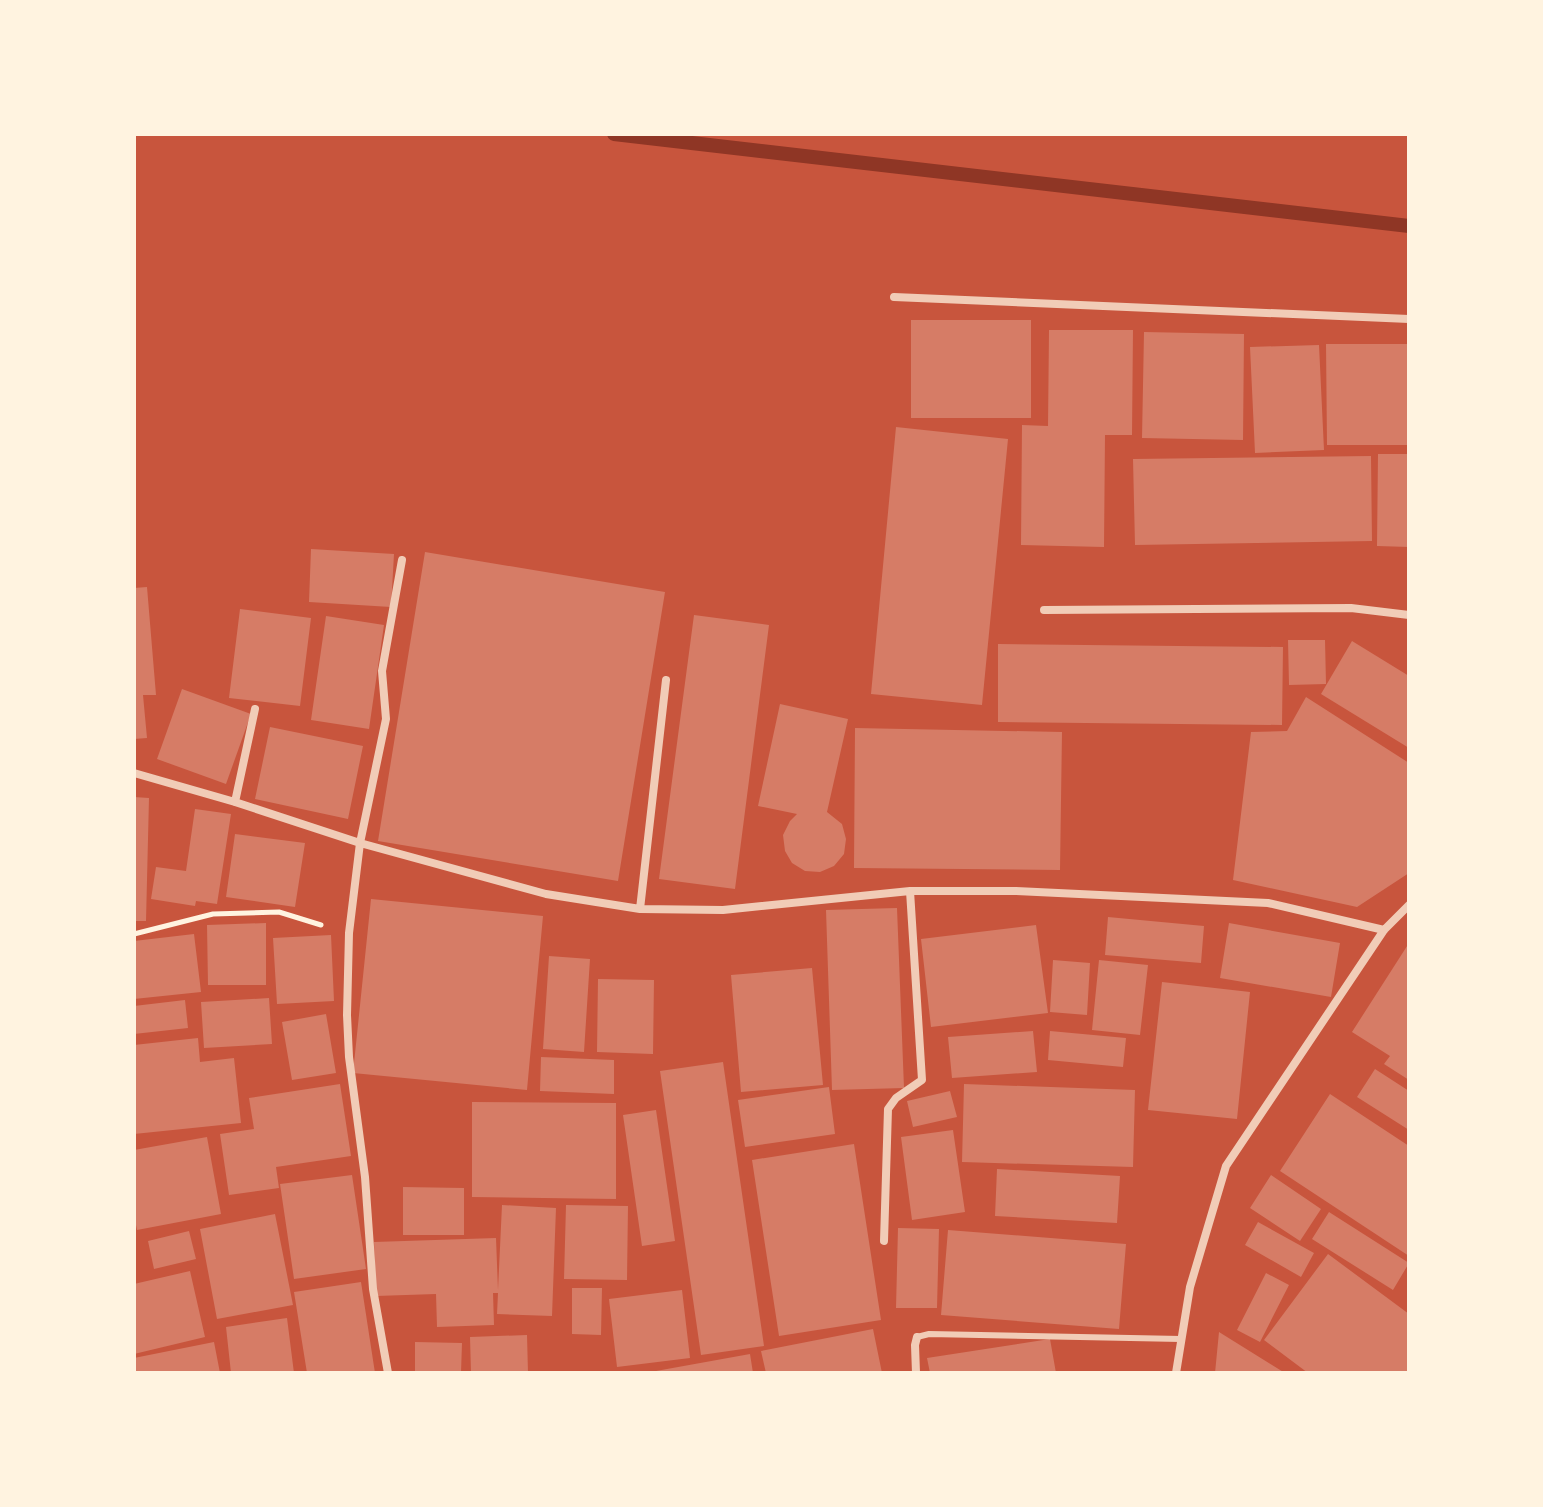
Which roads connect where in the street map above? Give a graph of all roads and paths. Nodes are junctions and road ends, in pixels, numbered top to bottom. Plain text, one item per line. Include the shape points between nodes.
1 (894, 297) dead end
2 (1409, 319) edge
3 (402, 560) dead end
4 (1044, 610) dead end
5 (1409, 615) edge
6 (666, 680) dead end
7 (255, 709) dead end
8 (134, 773) edge
9 (235, 802) junction
10 (360, 843) junction
11 (910, 891) junction
12 (1409, 905) edge
13 (640, 909) junction
14 (1384, 930) junction
15 (349, 933) junction
16 (134, 934) edge
17 (884, 1241) dead end
18 (917, 1337) joint
19 (1181, 1339) junction
20 (388, 1373) edge
21 (916, 1373) edge
22 (1176, 1373) edge

1 - 2 street
3 - 10 street via 382,671 386,719
4 - 5 street via 1351,608
6 - 13 street
7 - 9 street
8 - 9 street
9 - 10 street
10 - 13 street via 546,894
10 - 15 street
11 - 13 street via 723,910
11 - 14 street via 1268,903
11 - 17 street via 922,1080 888,1109
12 - 14 street
14 - 19 street via 1226,1166 1190,1287
15 - 16 path via 279,912 213,914
15 - 20 street via 349,1057 373,1289
18 - 19 lane
18 - 21 street
19 - 22 street

